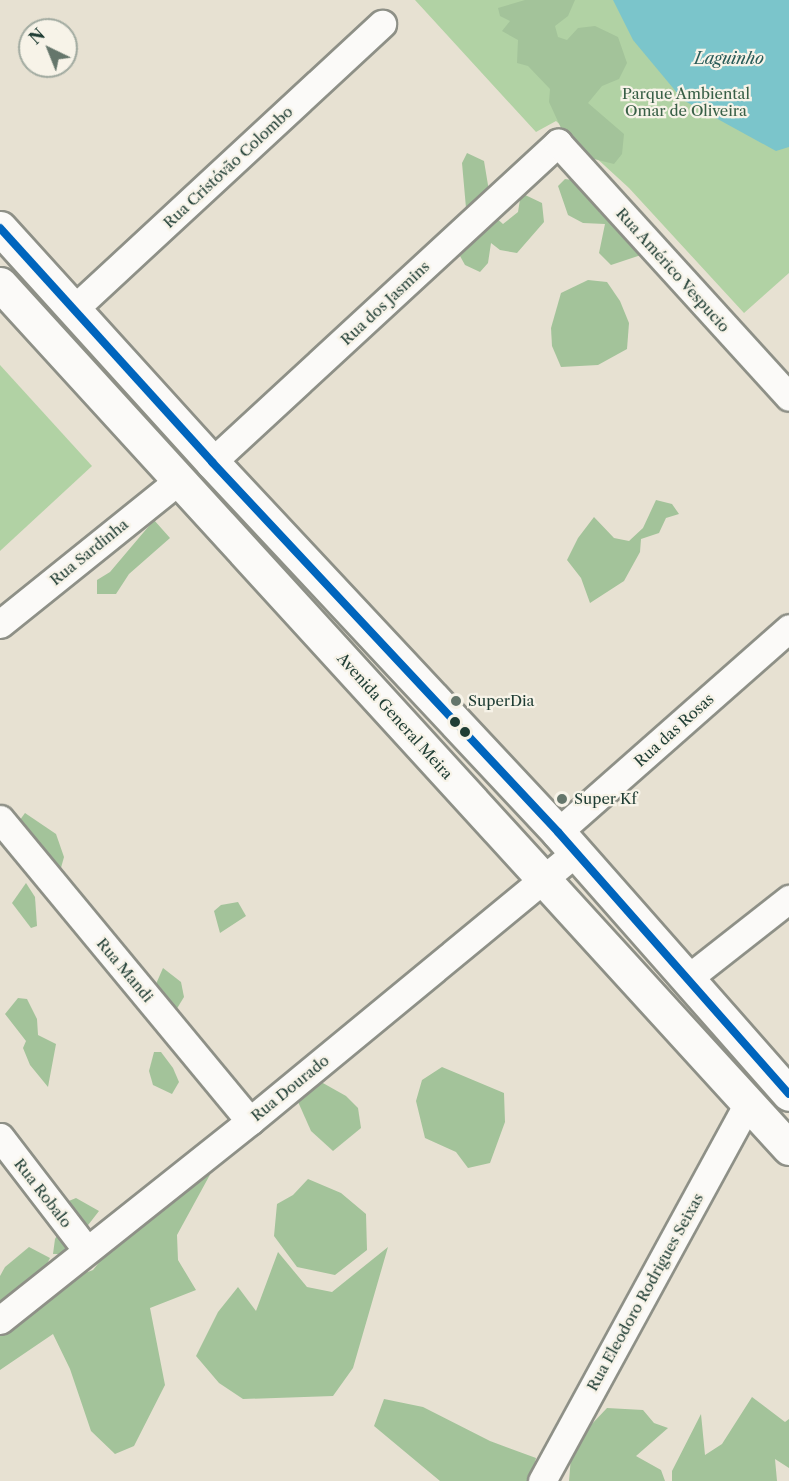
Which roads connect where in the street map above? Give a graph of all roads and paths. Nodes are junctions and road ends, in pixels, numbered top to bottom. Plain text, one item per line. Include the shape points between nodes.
1 (382, 24) dead end
2 (558, 143) joint
3 (0, 228) edge
4 (0, 284) edge
5 (74, 309) junction
6 (789, 397) edge
7 (212, 462) junction
8 (179, 480) junction
9 (0, 624) edge
10 (789, 628) edge
11 (0, 819) edge
12 (567, 842) junction
13 (544, 879) junction
14 (789, 899) edge
15 (687, 979) junction
16 (782, 1086) edge
17 (748, 1103) junction
18 (250, 1121) junction
19 (0, 1137) edge
20 (789, 1148) edge
21 (86, 1249) junction
22 (0, 1320) edge
23 (542, 1481) edge

1 - 5 street, Rua Cristóvão Colombo
2 - 6 street, Rua Américo Vespucio
2 - 7 street, Rua dos Jasmins
3 - 5 main road
4 - 8 main road, Avenida General Meira
5 - 7 main road
7 - 12 main road
8 - 9 street, Rua Sardinha
8 - 13 main road, Avenida General Meira
10 - 12 street, Rua das Rosas
11 - 18 street, Rua Mandi
12 - 13 street, Rua Dourado
12 - 15 main road
13 - 17 main road, Avenida General Meira
13 - 18 street, Rua Dourado
14 - 15 street
15 - 16 main road
16 - 17 main road
17 - 20 main road, Avenida General Meira
17 - 23 street, Rua Eleodoro Rodrigues Seixas
18 - 21 street, Rua Dourado
19 - 21 street, Rua Robalo
21 - 22 street, Rua Dourado

